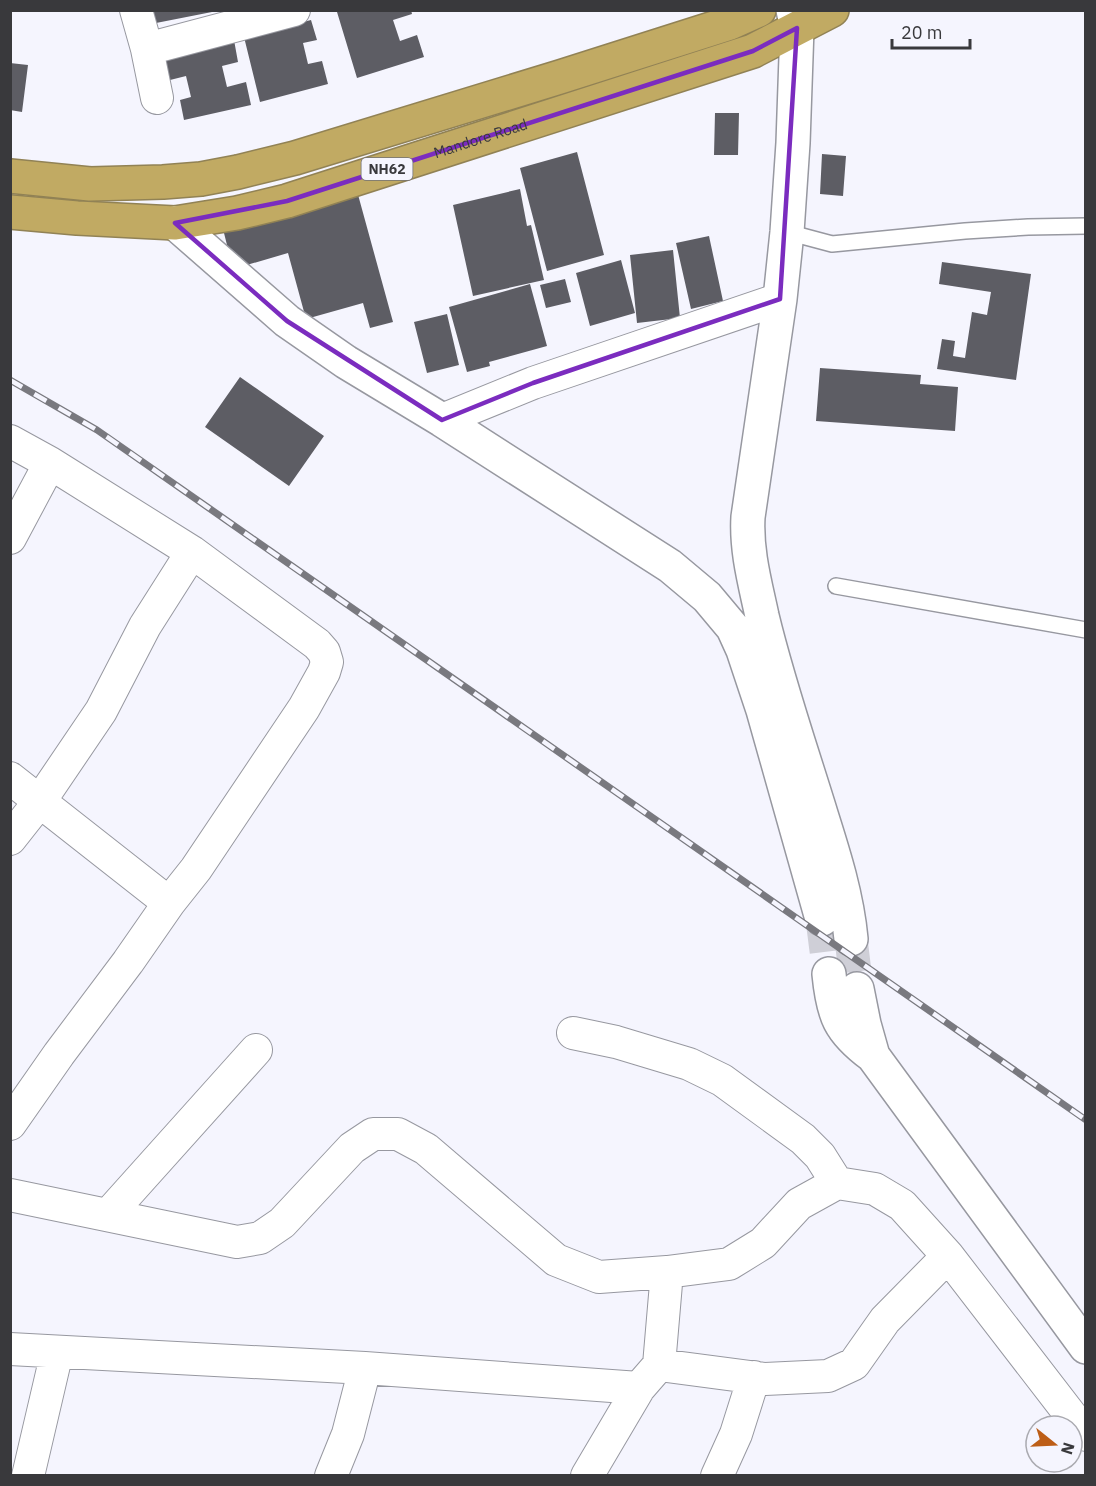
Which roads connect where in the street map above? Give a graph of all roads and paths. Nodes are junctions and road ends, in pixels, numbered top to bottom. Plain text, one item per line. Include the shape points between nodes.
1 (136, 10) edge
2 (294, 10) edge
3 (832, 10) edge
4 (747, 13) edge
5 (795, 19) edge
6 (147, 49) junction
7 (740, 56) junction
8 (157, 98) dead end
9 (10, 176) edge
10 (10, 212) edge
11 (175, 223) junction
12 (1086, 226) edge
13 (786, 232) junction
14 (780, 299) junction
15 (442, 420) junction
16 (10, 441) edge
17 (50, 463) junction
18 (10, 538) edge
19 (192, 552) junction
20 (836, 586) dead end
21 (1086, 630) edge
22 (10, 778) edge
23 (40, 801) junction
24 (10, 839) edge
25 (169, 903) junction
26 (822, 919) tunnel mouth
27 (851, 939) tunnel mouth
28 (829, 974) tunnel mouth
29 (857, 989) tunnel mouth
30 (573, 1033) dead end
31 (256, 1050) dead end
32 (873, 1056) junction
33 (10, 1124) edge
34 (837, 1183) junction
35 (10, 1195) edge
36 (108, 1215) junction
37 (948, 1256) junction
38 (667, 1272) junction
39 (1086, 1347) edge
40 (10, 1349) edge
41 (57, 1352) junction
42 (659, 1365) junction
43 (365, 1368) junction
44 (754, 1377) junction
45 (639, 1388) junction
46 (1086, 1435) edge
47 (28, 1476) edge
48 (331, 1476) edge
49 (587, 1476) edge
50 (717, 1476) edge

1 - 6 street
2 - 6 street
3 - 5 highway, Mandore Road / NH62
4 - 7 street
4 - 9 highway, NH62 via 560,77 238,172 163,182 90,184
5 - 7 highway, Mandore Road / NH62 via 753,51
5 - 13 main road via 793,143
6 - 8 street
7 - 11 highway, Mandore Road / NH62 via 287,201
10 - 11 highway, Mandore Road / NH62
11 - 15 main road via 287,321
12 - 13 lane via 965,231 832,244
13 - 14 main road
14 - 15 street via 533,383
14 - 27 main road via 748,517 748,551 769,645 837,865
15 - 26 main road via 670,566 707,597 726,620 743,651 763,710
16 - 17 street
17 - 18 street
17 - 19 street
19 - 23 street via 145,626 102,711
19 - 25 street via 317,644 327,662 304,708
20 - 21 lane
22 - 23 street
23 - 24 street
23 - 25 street
25 - 33 street
28 - 32 main road via 838,1020 850,1037
29 - 32 main road
30 - 34 street via 688,1064 722,1080 803,1139 820,1156
31 - 36 street
32 - 39 main road
34 - 37 street via 875,1189 902,1206
34 - 38 street via 799,1204 763,1243 729,1264
35 - 36 street
36 - 38 street via 237,1242 260,1238 282,1223 352,1148 373,1134 398,1134 426,1149 556,1260 599,1277
37 - 44 street via 885,1320 854,1364 828,1376
37 - 46 street
38 - 42 street
40 - 41 street
41 - 43 street
41 - 47 street
42 - 44 street
42 - 45 street
43 - 45 street
43 - 48 street via 348,1434
44 - 50 street via 736,1434
45 - 49 street

